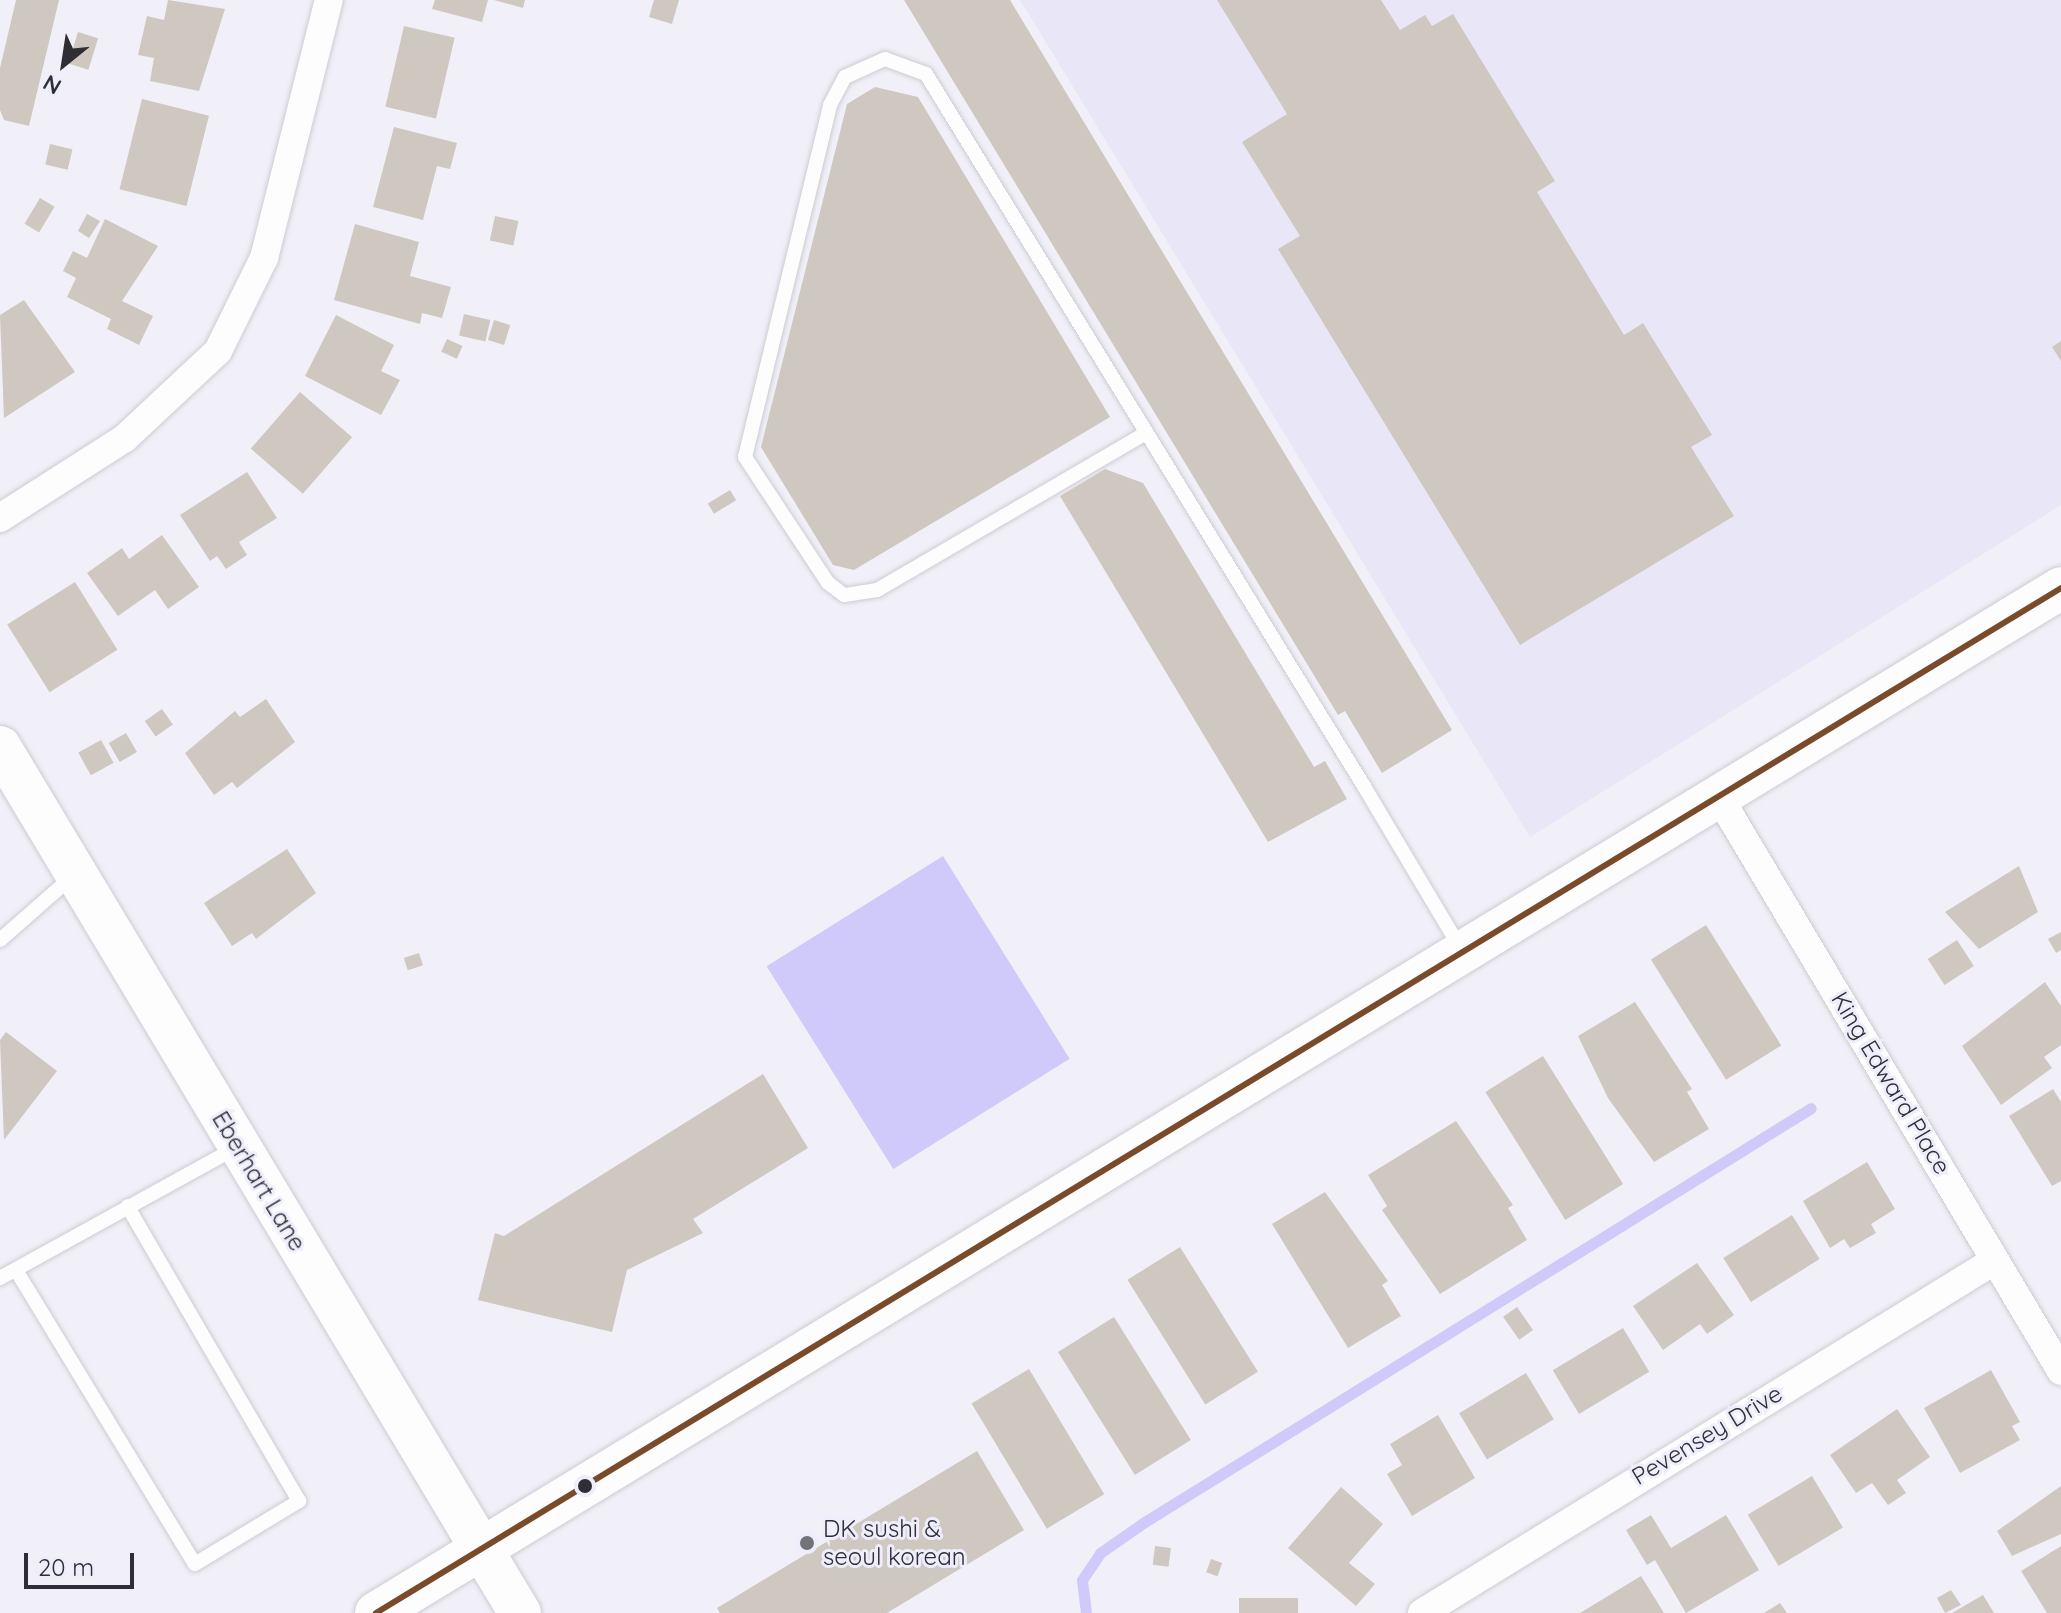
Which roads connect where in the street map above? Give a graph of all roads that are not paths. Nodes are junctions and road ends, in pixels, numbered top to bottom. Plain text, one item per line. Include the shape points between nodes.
1 (329, 0) edge
2 (1146, 433) junction
3 (0, 518) edge
4 (2061, 588) edge
5 (0, 747) edge
6 (1719, 797) junction
7 (78, 872) junction
8 (0, 940) edge
9 (1462, 951) junction
10 (238, 1146) junction
11 (127, 1206) junction
12 (1994, 1261) junction
13 (16, 1270) junction
14 (0, 1278) edge
15 (2061, 1371) edge
16 (481, 1549) junction
17 (376, 1613) edge
18 (520, 1613) edge
19 (1422, 1613) edge

1 - 3 street via 264,258 218,351 136,430
2 - 2 lane via 926,74 885,59 845,77 830,105 745,457 828,583 844,595 877,590
2 - 9 lane
4 - 6 main road
5 - 7 main road, Eberhart Lane
6 - 9 main road
6 - 12 street, King Edward Place
7 - 8 lane
7 - 10 main road, Eberhart Lane
9 - 16 main road
10 - 11 lane
10 - 16 main road, Eberhart Lane
11 - 13 lane
11 - 13 lane via 299,1501 195,1564
12 - 15 street, King Edward Place
12 - 19 street, Pevensey Drive
13 - 14 lane
16 - 17 main road
16 - 18 main road, Eberhart Lane

